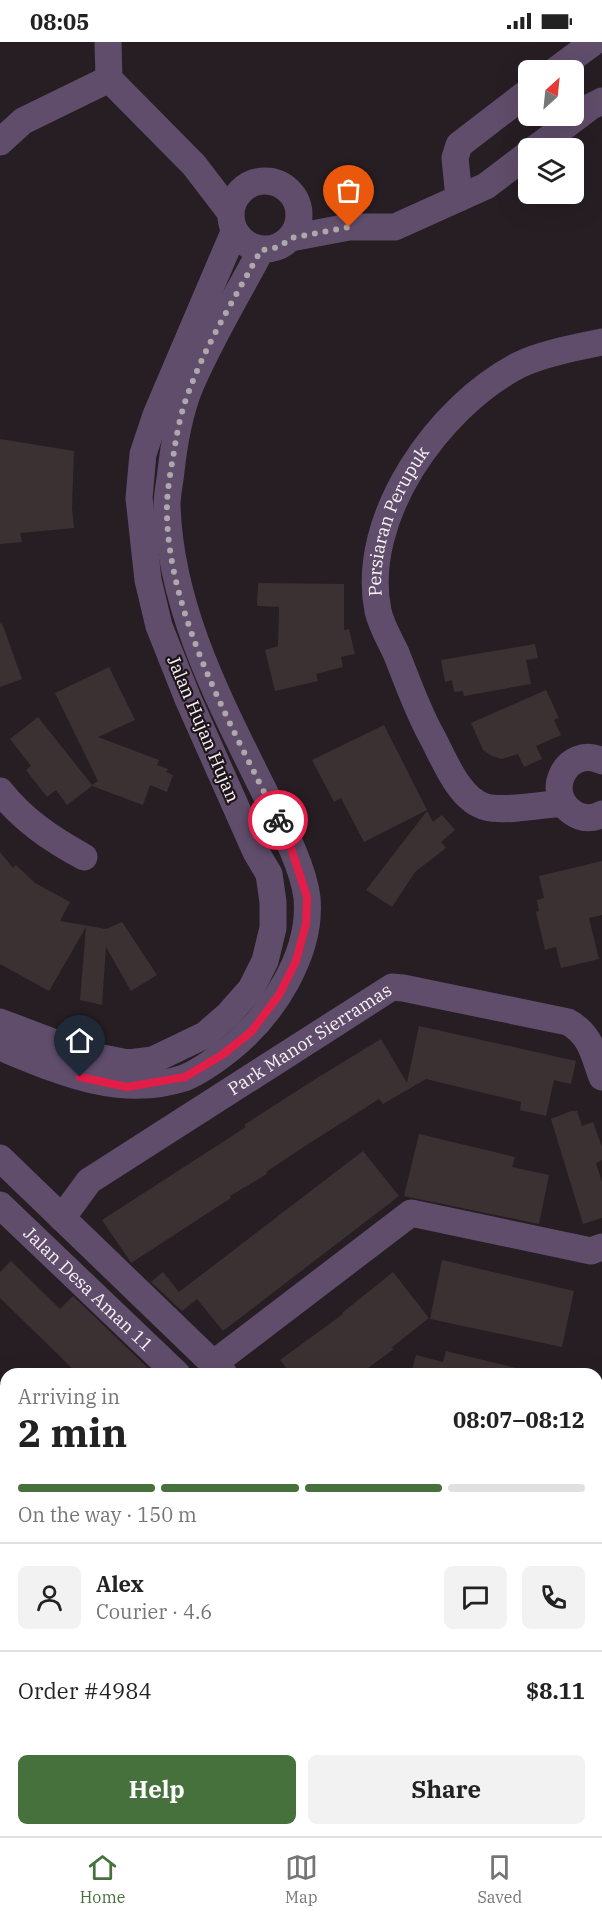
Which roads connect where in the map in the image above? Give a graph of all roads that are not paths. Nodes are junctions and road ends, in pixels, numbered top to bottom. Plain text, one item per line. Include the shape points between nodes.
1 (108, 42) edge
2 (594, 42) edge
3 (570, 60) edge
4 (110, 79) junction
5 (518, 100) edge
6 (598, 106) edge
7 (551, 138) edge
8 (0, 142) edge
9 (518, 162) edge
10 (194, 165) junction
11 (246, 185) junction
12 (294, 197) junction
13 (459, 198) junction
14 (232, 222) junction
15 (349, 227) junction
16 (291, 238) junction
17 (261, 250) junction
18 (602, 342) edge
19 (602, 761) edge
20 (0, 790) edge
21 (563, 803) junction
22 (602, 814) edge
23 (84, 857) dead end
24 (0, 1022) edge
25 (0, 1047) edge
26 (602, 1077) edge
27 (0, 1158) edge
28 (2, 1213) edge
29 (62, 1218) junction
30 (602, 1247) edge
31 (170, 1368) edge
32 (217, 1368) edge
33 (219, 1368) edge

1 - 4 street
2 - 3 street
4 - 8 street via 23,121
4 - 10 street
5 - 13 street via 459,145 455,158
6 - 7 street
9 - 13 street via 486,186
10 - 11 street
10 - 14 street
11 - 12 street via 267,180 287,188
11 - 14 street via 232,202
12 - 15 street
12 - 16 street via 299,218
13 - 15 street via 395,227
14 - 17 street via 241,240
14 - 24 street, Jalan Hujan Hujan via 156,415 143,454 139,498 148,580 159,626 268,874 273,928 265,962 251,990 205,1035 153,1060 128,1063 87,1055
15 - 16 street
16 - 17 street via 282,245
17 - 25 street, Jalan Hujan Hujan via 189,391 178,425 167,502 175,577 211,685 290,845 307,897 306,924 296,961 279,995 251,1032 185,1077 127,1087 80,1077
18 - 21 street, Persiaran Perupuk via 520,365 487,386 440,429 416,460 388,515 379,546 375,583 378,613 426,725 462,791 485,807
19 - 21 street via 582,758 569,765 558,790
20 - 23 street via 33,826
21 - 22 street via 584,818
26 - 29 street, Park Manor Sierramas via 589,1041 581,1029 568,1022 392,987 89,1181
27 - 29 street
28 - 31 street, Jalan Desa Aman 11
29 - 32 street
30 - 33 street via 591,1251 411,1213

